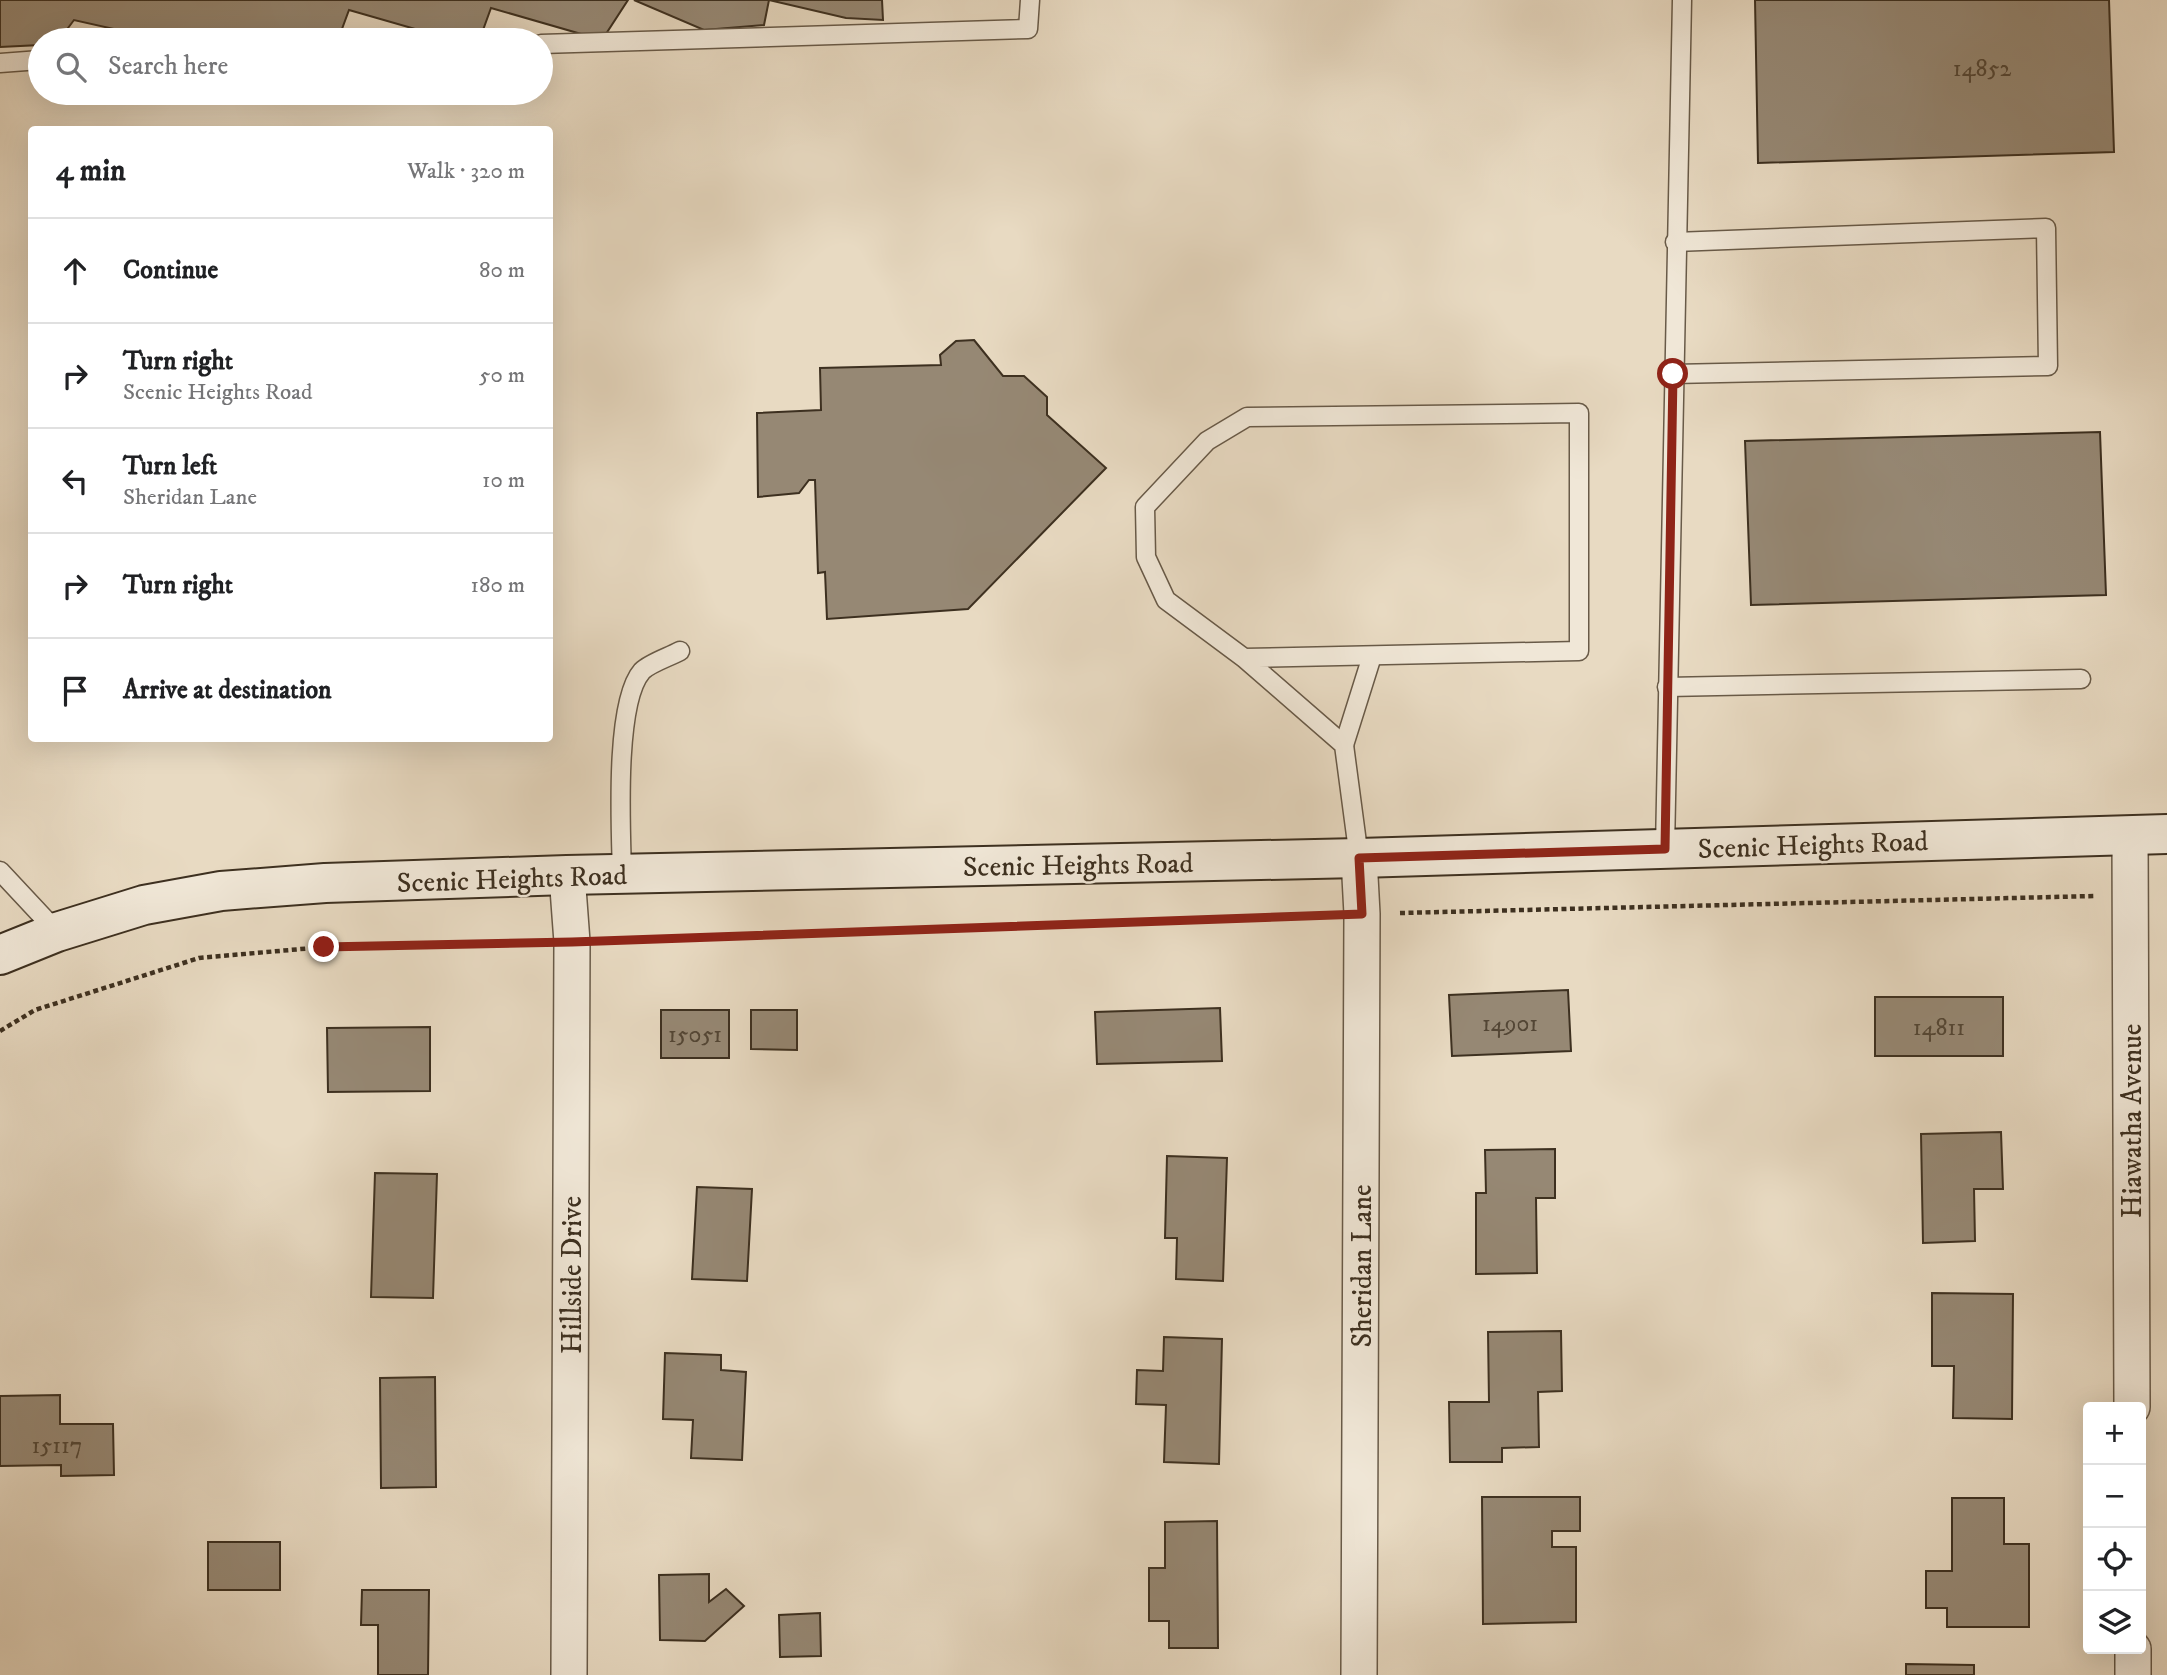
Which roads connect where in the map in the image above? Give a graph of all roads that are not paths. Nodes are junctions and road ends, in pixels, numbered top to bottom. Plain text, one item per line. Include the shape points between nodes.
1 (1030, 0) edge
2 (1682, 0) edge
3 (553, 44) edge
4 (28, 61) edge
5 (0, 63) edge
6 (1675, 242) junction
7 (1673, 374) junction
8 (680, 651) dead end
9 (1372, 656) junction
10 (1244, 658) junction
11 (2081, 679) dead end
12 (1667, 687) junction
13 (1344, 745) junction
14 (2167, 834) edge
15 (2130, 835) junction
16 (1665, 849) junction
17 (1359, 858) junction
18 (0, 872) edge
19 (622, 874) junction
20 (567, 875) junction
21 (57, 932) junction
22 (0, 956) edge
23 (2132, 1402) edge
24 (2133, 1654) edge
25 (569, 1675) edge
26 (1359, 1675) edge
27 (2133, 1675) edge

1 - 3 lane via 1028,29
2 - 6 lane
4 - 5 lane
6 - 7 lane
6 - 7 lane via 2046,228 2048,366
7 - 12 lane
8 - 19 lane via 642,671 635,685 624,729
9 - 10 lane
9 - 10 lane via 1579,651 1579,413 1247,417 1207,441 1145,507 1146,557 1166,600
9 - 13 lane
10 - 13 lane
11 - 12 lane
12 - 16 lane
13 - 17 lane
14 - 15 street, Scenic Heights Road
15 - 16 street, Scenic Heights Road
15 - 23 street, Hiawatha Avenue
16 - 17 street, Scenic Heights Road
17 - 19 street, Scenic Heights Road
17 - 26 street, Sheridan Lane
18 - 21 lane
19 - 20 street, Scenic Heights Road
20 - 21 street, Scenic Heights Road via 221,891 144,905
20 - 25 street, Hillside Drive via 572,942
21 - 22 street, Scenic Heights Road
24 - 27 street

